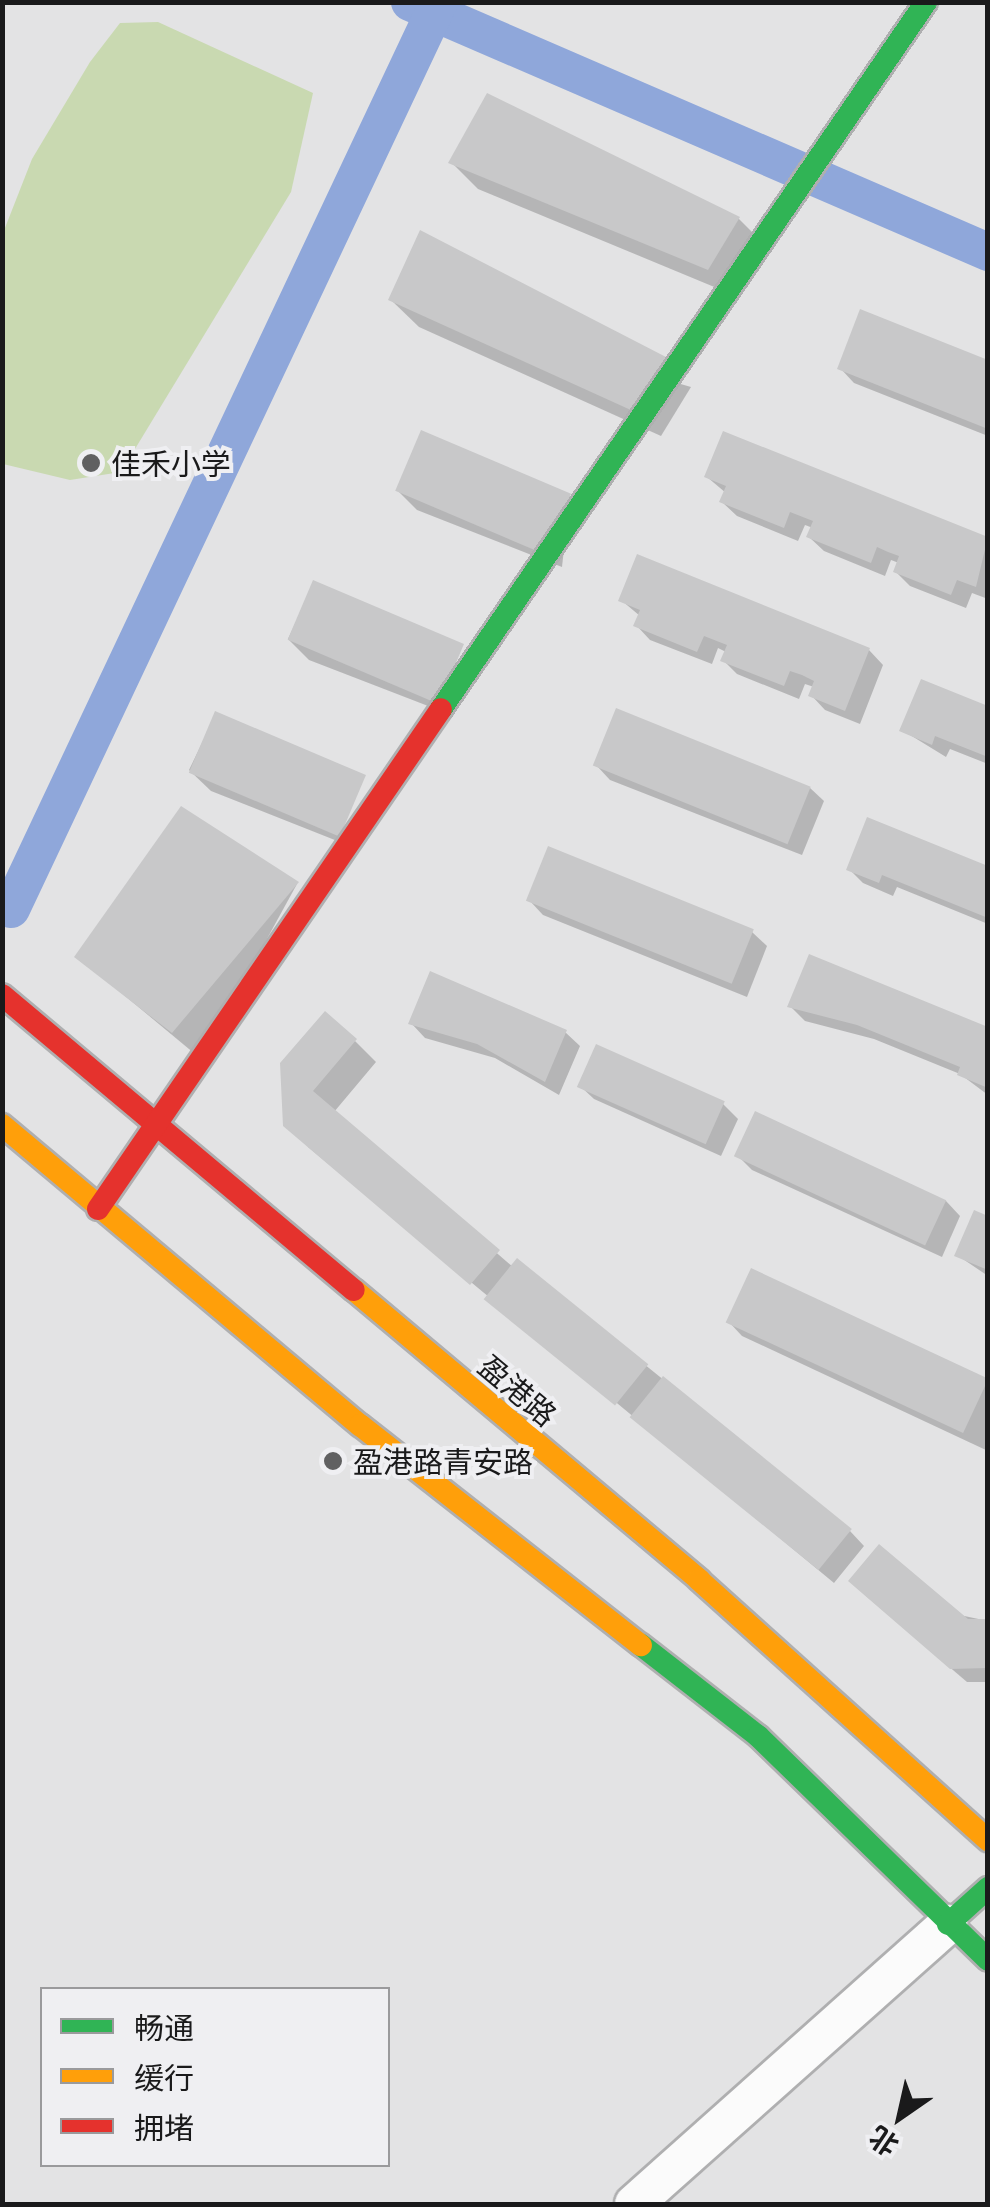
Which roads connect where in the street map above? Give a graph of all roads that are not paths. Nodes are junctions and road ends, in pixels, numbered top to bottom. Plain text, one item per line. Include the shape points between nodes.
1 (926, 2) edge
2 (2, 995) edge
3 (2, 1125) edge
4 (156, 1125) junction
5 (98, 1209) junction
6 (988, 1840) edge
7 (988, 1888) edge
8 (948, 1924) junction
9 (988, 1960) edge
10 (634, 2204) edge

1 - 4 main road
2 - 4 main road, 盈港路
3 - 5 main road
4 - 5 main road
4 - 6 main road, 盈港路 via 699,1580
5 - 8 main road via 758,1736
7 - 8 main road
8 - 9 main road
8 - 10 street

